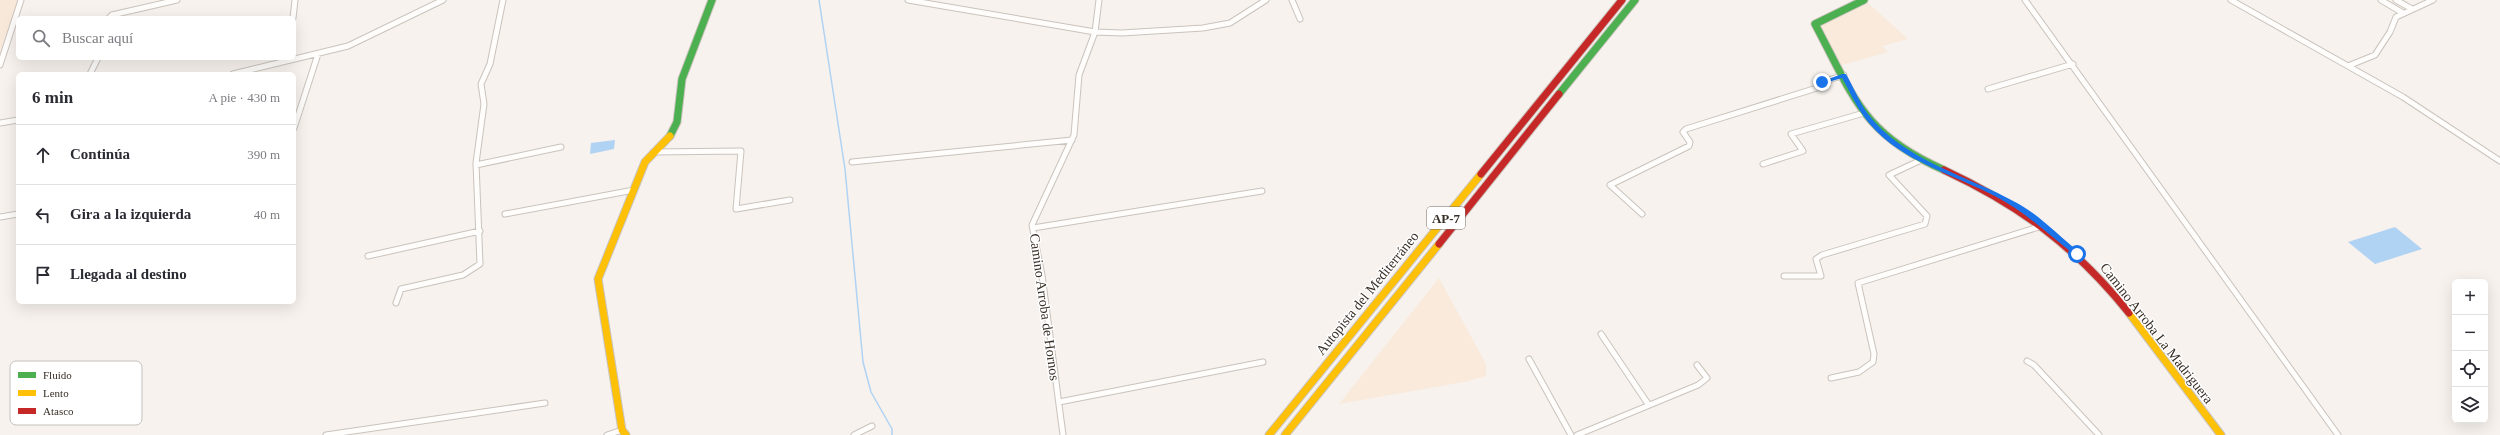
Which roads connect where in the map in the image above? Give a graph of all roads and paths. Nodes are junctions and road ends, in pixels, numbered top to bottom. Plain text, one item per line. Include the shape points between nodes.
1 (21, 0) edge
2 (176, 0) edge
3 (295, 0) edge
4 (442, 0) edge
5 (504, 0) edge
6 (712, 0) edge
7 (908, 0) edge
8 (1098, 0) edge
9 (1266, 0) edge
10 (1292, 0) edge
11 (1622, 0) edge
12 (1635, 0) edge
13 (1864, 0) edge
14 (2025, 0) edge
15 (2231, 0) edge
16 (2381, 0) edge
17 (2396, 0) edge
18 (2431, 0) edge
19 (2412, 9) junction
20 (2403, 13) junction
21 (111, 16) edge
22 (293, 16) edge
23 (1300, 19) dead end
24 (1095, 32) junction
25 (318, 54) junction
26 (1, 57) edge
27 (296, 59) edge
28 (97, 60) edge
29 (291, 60) edge
30 (2072, 64) junction
31 (0, 65) edge
32 (2348, 66) junction
33 (91, 72) edge
34 (241, 72) edge
35 (1844, 75) junction
36 (1988, 89) dead end
37 (1864, 113) junction
38 (16, 120) edge
39 (296, 122) edge
40 (0, 123) edge
41 (1072, 140) junction
42 (560, 147) dead end
43 (653, 152) junction
44 (1921, 160) junction
45 (2500, 161) edge
46 (852, 162) dead end
47 (1763, 164) dead end
48 (476, 165) junction
49 (634, 190) junction
50 (1262, 191) dead end
51 (790, 200) dead end
52 (16, 214) edge
53 (505, 214) dead end
54 (1642, 214) dead end
55 (0, 217) edge
56 (2042, 226) junction
57 (1033, 228) junction
58 (480, 231) junction
59 (368, 256) dead end
60 (1784, 276) dead end
61 (396, 303) dead end
62 (1601, 334) dead end
63 (1529, 359) dead end
64 (2027, 361) dead end
65 (1263, 362) dead end
66 (1697, 366) dead end
67 (1832, 378) dead end
68 (1059, 402) junction
69 (545, 403) dead end
70 (1648, 404) junction
71 (872, 426) dead end
72 (624, 433) edge
73 (326, 435) edge
74 (607, 435) edge
75 (854, 435) edge
76 (1063, 435) edge
77 (1269, 435) edge
78 (1285, 435) edge
79 (1571, 435) edge
80 (1577, 435) edge
81 (2099, 435) edge
82 (2221, 435) edge
83 (2338, 435) edge

1 - 26 street
2 - 21 street
3 - 22 street
4 - 25 street via 348,46
5 - 48 street via 490,64 481,84 484,104
6 - 43 main road via 682,79 677,122 670,136
7 - 24 street
8 - 24 street, Camino Arroba de Hornos
9 - 24 street via 1223,25 1130,33
10 - 23 street
11 - 77 main road, Autopista del Mediterráneo / AP-7
12 - 78 main road, Autopista del Mediterráneo / AP-7
13 - 35 main road, Camino Arroba La Madriguera via 1818,20 1815,24
14 - 30 street
15 - 32 street
16 - 20 street
17 - 19 street
18 - 19 street
19 - 20 street
20 - 32 street via 2396,17 2390,32 2375,55
24 - 41 street, Camino Arroba de Hornos via 1079,75
25 - 27 street
25 - 39 street
26 - 31 street
28 - 33 street
29 - 34 street
30 - 36 street
30 - 83 street
32 - 45 street via 2403,97
35 - 37 main road, Camino Arroba La Madriguera
35 - 54 street via 1822,82 1820,87 1686,129 1682,132 1690,142 1689,146 1610,185
37 - 44 main road, Camino Arroba La Madriguera via 1892,141
37 - 47 street via 1792,134 1802,151
38 - 40 street
41 - 46 street
41 - 57 street, Camino Arroba de Hornos via 1043,200
42 - 48 street
43 - 49 main road via 645,162
43 - 51 street via 741,151 736,209
44 - 56 main road, Camino Arroba La Madriguera via 2000,196
44 - 60 street via 1889,175 1927,216 1925,224 1822,255 1816,259 1822,276
48 - 58 street
49 - 53 street
49 - 72 main road via 598,279
50 - 57 street
52 - 55 street
56 - 67 street via 1858,283 1874,354 1873,362 1859,372
56 - 82 main road, Camino Arroba La Madriguera via 2077,254 2111,289
57 - 68 street, Camino Arroba de Hornos
58 - 59 street
58 - 61 street via 480,264 474,270 463,275 401,289
62 - 70 street
63 - 79 street
64 - 81 street via 2034,365
65 - 68 street
66 - 70 street via 1707,378 1698,385
68 - 76 street, Camino Arroba de Hornos
69 - 73 street
70 - 80 street
71 - 75 street
72 - 74 street

